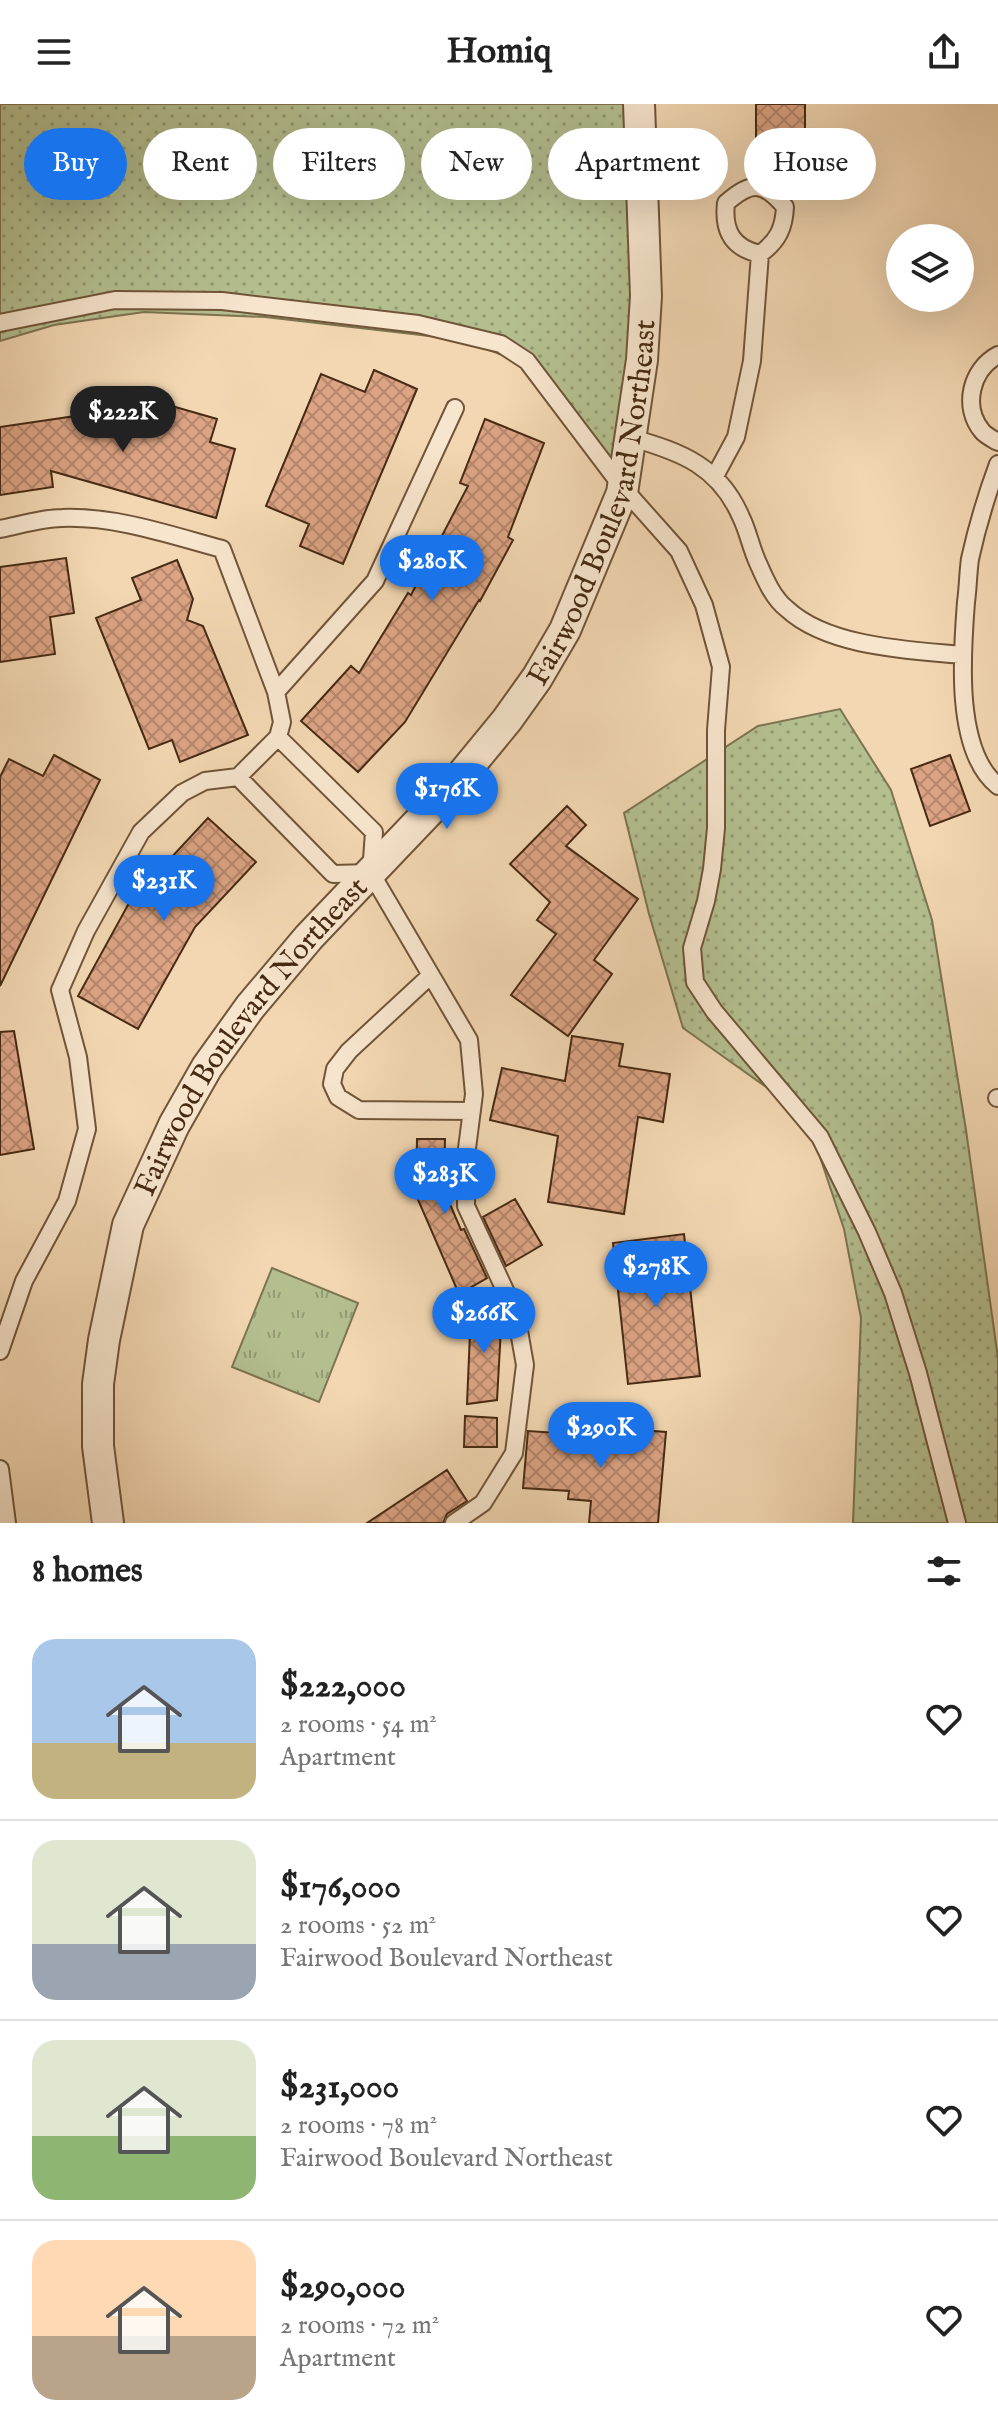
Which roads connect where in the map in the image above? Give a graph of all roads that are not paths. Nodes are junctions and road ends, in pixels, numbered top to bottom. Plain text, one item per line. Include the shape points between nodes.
1 (639, 104) edge
2 (760, 254) dead end
3 (0, 323) edge
4 (998, 355) edge
5 (455, 408) dead end
6 (632, 438) junction
7 (998, 442) edge
8 (998, 464) edge
9 (715, 476) junction
10 (623, 488) junction
11 (0, 529) edge
12 (962, 655) junction
13 (276, 692) junction
14 (278, 737) junction
15 (238, 777) junction
16 (998, 786) edge
17 (371, 873) junction
18 (431, 975) junction
19 (472, 1111) junction
20 (0, 1351) edge
21 (0, 1469) edge
22 (7, 1523) edge
23 (108, 1523) edge
24 (454, 1523) edge
25 (957, 1523) edge

1 - 6 street, Fairwood Boulevard Northeast via 646,296
2 - 9 lane via 746,391 736,437
3 - 10 lane via 115,300 222,301 418,324 501,344 527,361
4 - 7 lane via 973,382 971,408 982,432
5 - 13 lane via 375,581
6 - 9 lane via 697,462
6 - 10 street, Fairwood Boulevard Northeast
8 - 12 lane via 970,561
9 - 12 lane via 742,519 767,583 786,609 815,628 875,646
10 - 17 street, Fairwood Boulevard Northeast via 565,630 537,678 452,787
10 - 25 lane via 679,551 704,605 721,667 716,828 706,901 692,948 695,982 820,1137 867,1232 918,1373
11 - 13 lane via 59,517 96,519 222,549
12 - 16 lane via 974,751
13 - 14 lane via 282,722
14 - 15 lane
14 - 17 lane via 374,832
15 - 17 lane via 333,874
15 - 20 lane via 205,781 182,793 141,832 60,990 78,1057 87,1129 67,1201 24,1281
17 - 18 lane
17 - 23 street, Fairwood Boulevard Northeast via 309,937 207,1067 128,1225 98,1384 98,1446
18 - 19 lane via 469,1040
18 - 19 lane via 349,1051 335,1069 332,1084 338,1097 359,1110
19 - 24 lane via 466,1206 516,1314 525,1365 514,1453 483,1503
21 - 22 lane

